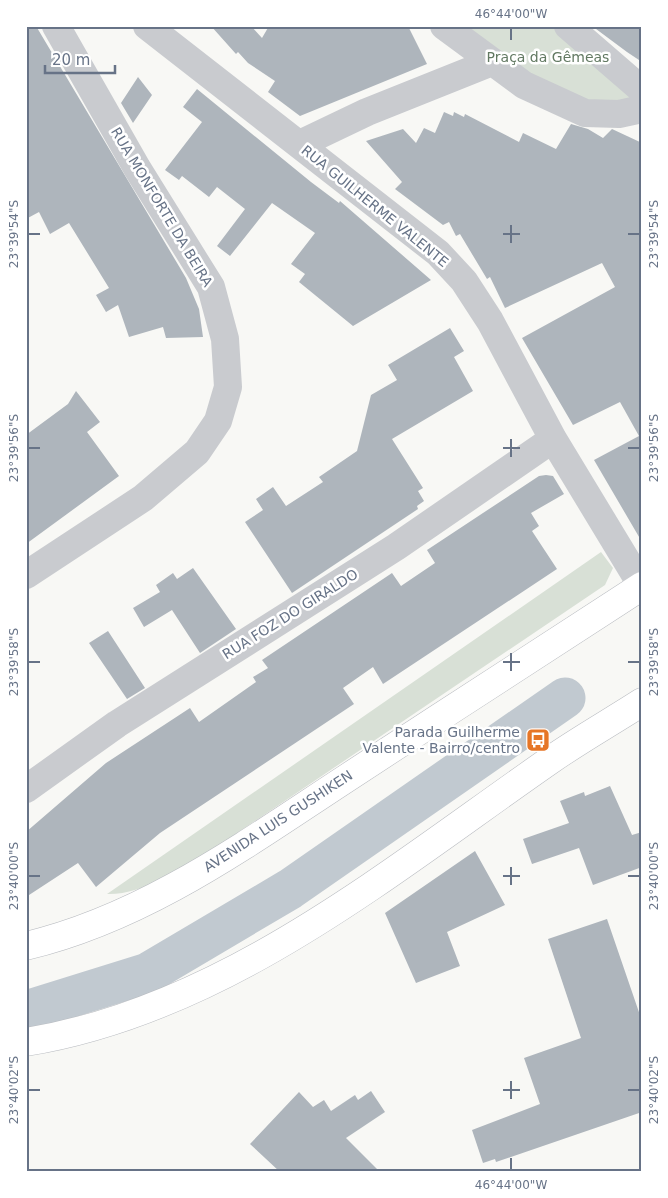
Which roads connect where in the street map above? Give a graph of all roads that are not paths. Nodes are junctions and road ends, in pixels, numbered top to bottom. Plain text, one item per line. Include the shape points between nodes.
1 (56, 26) edge
2 (147, 26) edge
3 (444, 26) edge
4 (568, 26) edge
5 (492, 62) junction
6 (642, 90) edge
7 (642, 109) edge
8 (300, 144) junction
9 (553, 439) junction
10 (26, 575) edge
11 (642, 586) edge
12 (642, 702) edge
13 (26, 790) edge
14 (26, 946) edge
15 (26, 1042) edge

1 - 10 street, RUA MONFORTE DA BEIRA via 137,168 211,287 225,339 228,387 218,422 197,452 143,498
2 - 8 street, RUA GUILHERME VALENTE
3 - 5 street
4 - 6 street
5 - 7 street via 524,85 585,113 619,114
5 - 8 street via 367,112
8 - 9 street, RUA GUILHERME VALENTE via 438,253 464,281 490,321
9 - 11 street, RUA GUILHERME VALENTE
9 - 13 street, RUA FOZ DO GIRALDO via 396,547 117,724
11 - 14 main road, AVENIDA LUIS GUSHIKEN via 164,894 119,916
12 - 15 main road via 557,756 359,896 216,980 128,1016

